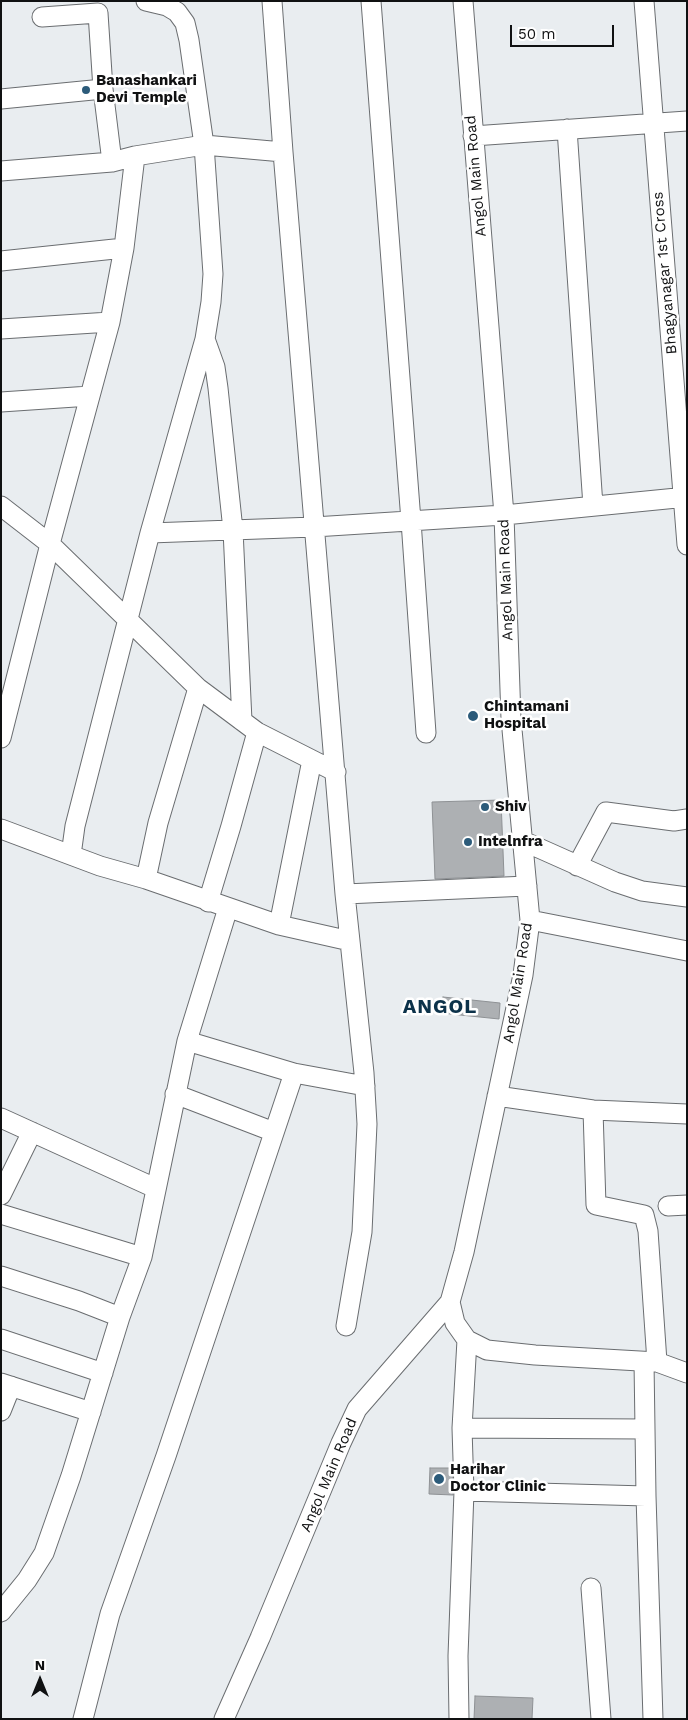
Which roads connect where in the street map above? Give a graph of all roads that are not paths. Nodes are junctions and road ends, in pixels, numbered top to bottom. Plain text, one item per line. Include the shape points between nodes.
1 (146, 1) edge
2 (272, 1) edge
3 (371, 1) edge
4 (463, 1) edge
5 (644, 1) edge
6 (98, 7) edge
7 (42, 17) dead end
8 (103, 89) junction
9 (1, 99) edge
10 (687, 120) edge
11 (653, 123) junction
12 (567, 129) junction
13 (473, 136) junction
14 (204, 145) junction
15 (283, 152) junction
16 (135, 156) junction
17 (112, 162) junction
18 (1, 172) edge
19 (124, 248) junction
20 (1, 261) edge
21 (110, 322) junction
22 (1, 329) edge
23 (205, 339) junction
24 (90, 396) junction
25 (1, 402) edge
26 (685, 497) edge
27 (1, 506) edge
28 (593, 506) junction
29 (504, 515) junction
30 (411, 520) junction
31 (314, 526) junction
32 (233, 530) junction
33 (150, 533) junction
34 (50, 544) junction
35 (687, 545) edge
36 (128, 620) junction
37 (198, 688) junction
38 (242, 721) junction
39 (257, 732) junction
40 (426, 734) dead end
41 (1, 738) edge
42 (312, 760) junction
43 (336, 772) junction
44 (687, 819) edge
45 (1, 829) edge
46 (523, 841) junction
47 (71, 855) junction
48 (577, 866) junction
49 (146, 879) junction
50 (527, 886) junction
51 (345, 894) junction
52 (687, 897) edge
53 (208, 902) junction
54 (228, 908) junction
55 (530, 920) junction
56 (279, 925) junction
57 (350, 941) junction
58 (687, 951) edge
59 (187, 1041) junction
60 (294, 1073) junction
61 (365, 1086) junction
62 (175, 1094) junction
63 (497, 1096) junction
64 (593, 1110) junction
65 (687, 1114) edge
66 (1, 1118) edge
67 (32, 1132) junction
68 (274, 1132) junction
69 (155, 1188) junction
70 (1, 1195) edge
71 (1, 1214) edge
72 (142, 1257) junction
73 (1, 1276) edge
74 (450, 1302) junction
75 (120, 1317) junction
76 (346, 1326) dead end
77 (1, 1339) edge
78 (467, 1340) junction
79 (651, 1362) junction
80 (103, 1373) junction
81 (687, 1373) edge
82 (6, 1384) edge
83 (1, 1411) edge
84 (91, 1412) junction
85 (462, 1428) junction
86 (645, 1429) junction
87 (464, 1491) junction
88 (646, 1496) junction
89 (591, 1588) dead end
90 (1, 1612) edge
91 (83, 1719) edge
92 (224, 1719) edge
93 (459, 1719) edge
94 (601, 1719) edge
95 (653, 1719) edge

1 - 14 street via 167,6 177,12 185,23
2 - 15 street
3 - 30 street
4 - 13 street, Angol Main Road
5 - 11 street, Bhagyanagar 1st Cross
6 - 7 street
6 - 8 street
8 - 9 street
8 - 17 street
10 - 11 street
11 - 12 street
11 - 26 street, Bhagyanagar 1st Cross
12 - 13 street
12 - 28 street
13 - 29 street, Angol Main Road
14 - 15 street
14 - 16 street
14 - 23 street via 213,274
15 - 31 street
16 - 17 street
16 - 19 street
17 - 18 street
19 - 20 street
19 - 21 street
21 - 22 street
21 - 24 street
23 - 32 street via 215,367
23 - 33 street
24 - 25 street
24 - 34 street
26 - 28 street
26 - 35 street, Bhagyanagar 1st Cross
27 - 34 street
28 - 29 street
29 - 30 street
29 - 46 street, Angol Main Road via 511,719
30 - 31 street
30 - 40 street
31 - 32 street
31 - 43 street
32 - 33 street
32 - 38 street
33 - 36 street
34 - 36 street
34 - 41 street
36 - 37 street
36 - 47 street via 75,826
37 - 38 street
37 - 49 street via 158,823
38 - 39 street
39 - 42 street
39 - 53 street
42 - 43 street
42 - 56 street
43 - 51 street
44 - 48 street via 674,821 606,812
45 - 47 street
46 - 48 street
46 - 50 street, Angol Main Road
47 - 49 street
48 - 52 street via 642,891
49 - 53 street
50 - 51 street
50 - 55 street, Angol Main Road
51 - 57 street
53 - 54 street
54 - 56 street
54 - 59 street
55 - 58 street
55 - 63 street, Angol Main Road via 523,975
56 - 57 street
57 - 61 street
59 - 60 street
59 - 62 street
60 - 61 street
60 - 68 street
61 - 76 street via 367,1124 362,1232
62 - 68 street
62 - 69 street
63 - 64 street
63 - 74 street, Angol Main Road via 464,1252
64 - 65 street
64 - 79 street via 596,1205 644,1215 648,1231
66 - 67 street
67 - 69 street
67 - 70 street
68 - 91 street via 110,1614
69 - 72 street
71 - 72 street
72 - 75 street
73 - 75 street
74 - 78 street via 455,1323
74 - 92 street, Angol Main Road via 357,1408
75 - 80 street
77 - 80 street
78 - 79 street via 487,1350
78 - 85 street
79 - 81 street
79 - 86 street
80 - 84 street
82 - 83 street
82 - 84 street
84 - 90 street via 44,1553
85 - 86 street
85 - 87 street
86 - 88 street
87 - 88 street
87 - 93 street
88 - 95 street
89 - 94 street

